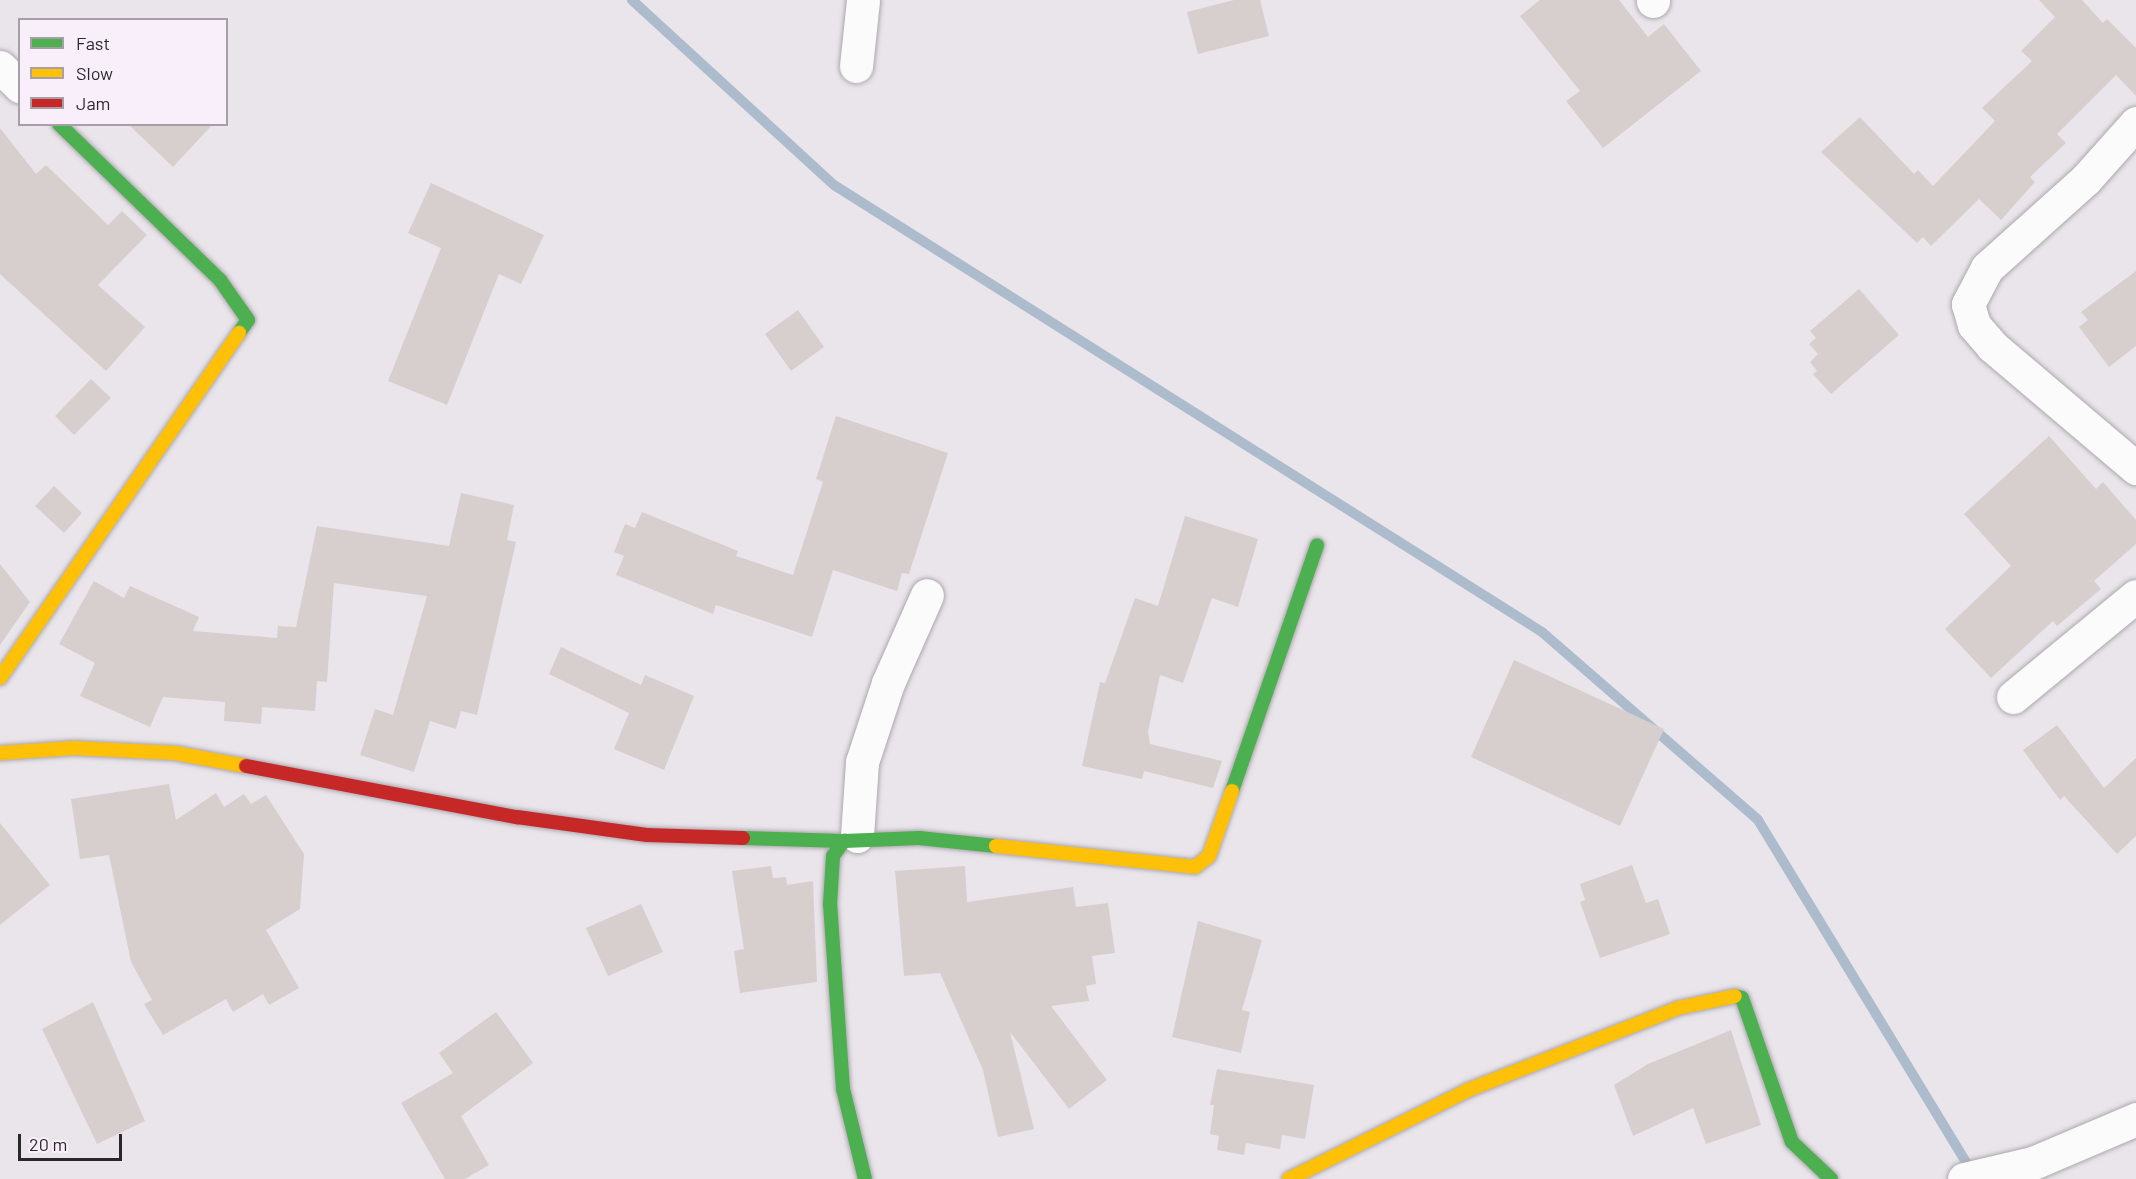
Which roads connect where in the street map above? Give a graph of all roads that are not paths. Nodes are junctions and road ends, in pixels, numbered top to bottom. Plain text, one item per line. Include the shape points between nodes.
1 (863, 0) edge
2 (18, 52) edge
3 (0, 60) edge
4 (856, 66) dead end
5 (0, 67) edge
6 (18, 84) edge
7 (2136, 123) edge
8 (62, 126) edge
9 (2136, 468) edge
10 (1317, 545) dead end
11 (927, 595) dead end
12 (2136, 596) edge
13 (0, 678) edge
14 (2013, 697) dead end
15 (0, 753) edge
16 (850, 838) junction
17 (2136, 1119) edge
18 (865, 1179) edge
19 (1289, 1179) edge
20 (1831, 1179) edge
21 (1964, 1179) edge

1 - 4 street
2 - 3 street
5 - 6 street
7 - 9 street via 2085,180 1987,268 1968,303 1974,325 1992,346
8 - 13 street via 220,280 248,320
10 - 16 street via 1209,856 1196,867
11 - 16 street via 888,682 862,762
12 - 14 street
15 - 16 street via 74,748 175,753 517,817 647,835
16 - 18 street via 833,856 830,904 843,1089
17 - 21 street via 2033,1163
19 - 20 street via 1467,1090 1729,994 1742,999 1792,1142

